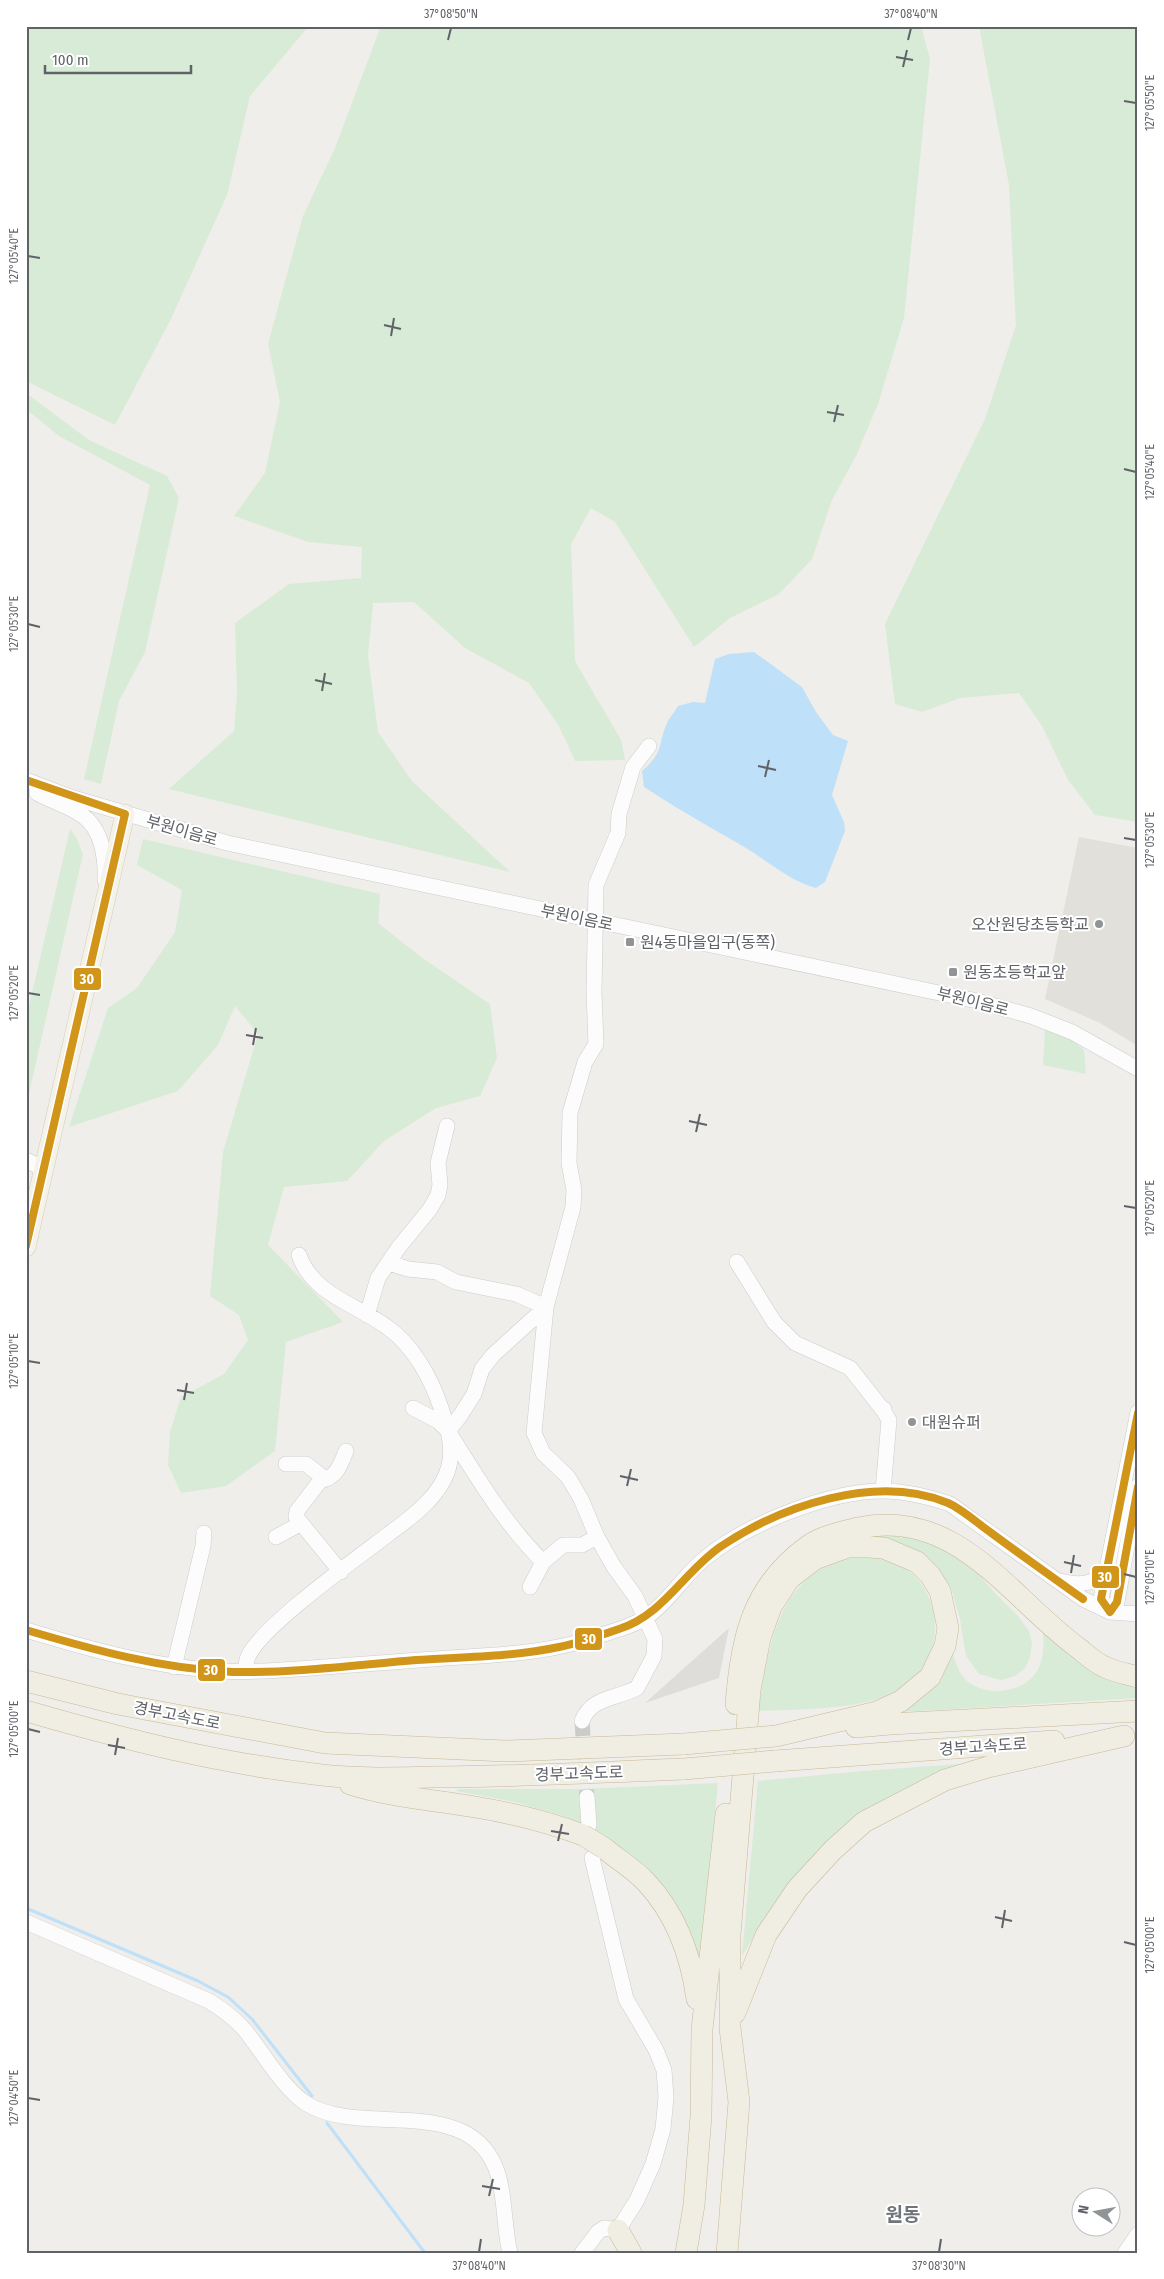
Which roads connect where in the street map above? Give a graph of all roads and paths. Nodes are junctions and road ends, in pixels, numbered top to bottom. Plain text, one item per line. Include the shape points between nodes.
1 (649, 746) dead end
2 (26, 780) edge
3 (26, 788) edge
4 (125, 814) junction
5 (104, 902) junction
6 (594, 920) junction
7 (1138, 1069) edge
8 (447, 1126) dead end
9 (26, 1160) edge
10 (44, 1169) junction
11 (26, 1247) edge
12 (299, 1255) dead end
13 (737, 1262) dead end
14 (390, 1263) junction
15 (546, 1307) junction
16 (367, 1315) junction
17 (413, 1408) dead end
18 (1138, 1412) edge
19 (448, 1431) junction
20 (346, 1451) dead end
21 (286, 1464) dead end
22 (320, 1481) junction
23 (1138, 1486) edge
24 (884, 1491) junction
25 (300, 1524) junction
26 (204, 1533) dead end
27 (276, 1537) dead end
28 (597, 1537) junction
29 (543, 1562) junction
30 (1108, 1566) junction
31 (341, 1572) junction
32 (1056, 1580) junction
33 (530, 1587) dead end
34 (1110, 1612) junction
35 (1138, 1614) edge
36 (646, 1618) junction
37 (26, 1630) edge
38 (174, 1666) junction
39 (245, 1671) junction
40 (1138, 1677) edge
41 (26, 1681) edge
42 (1138, 1711) edge
43 (26, 1712) edge
44 (582, 1721) tunnel mouth
45 (1131, 1735) edge
46 (776, 1736) junction
47 (322, 1775) junction
48 (588, 1797) tunnel mouth
49 (586, 1830) junction
50 (598, 1853) junction
51 (26, 1922) edge
52 (730, 2028) junction
53 (702, 2029) junction
54 (618, 2230) junction
55 (1138, 2234) edge
56 (510, 2253) edge
57 (582, 2253) edge
58 (631, 2253) edge
59 (686, 2253) edge
60 (727, 2253) edge
61 (1125, 2253) edge

1 - 6 street via 633,767 626,785 618,833 596,885
2 - 4 street, 부원이음로
3 - 5 street via 84,816 96,831 106,862
4 - 5 main road
4 - 6 street, 부원이음로 via 227,843
5 - 10 main road
6 - 7 street, 부원이음로 via 977,1000 1072,1032
6 - 15 street via 596,1044 585,1062 570,1113 569,1163 574,1190 573,1207
8 - 14 street via 438,1163 438,1195
9 - 10 street
10 - 11 main road
12 - 16 street via 303,1268 313,1280
13 - 24 street via 774,1322 795,1343 850,1368 883,1409 889,1420
14 - 15 street via 408,1269 437,1272 456,1282 516,1294
14 - 16 street via 378,1278
15 - 19 street via 482,1368 474,1394
15 - 28 street via 534,1433 542,1453 568,1478 581,1499
16 - 19 street via 404,1341 427,1373
17 - 19 street via 438,1421
18 - 30 street
19 - 29 street via 496,1507
19 - 31 street via 451,1448 449,1466 432,1496 413,1516
20 - 22 street via 337,1472
21 - 22 street via 306,1464 320,1475
22 - 25 street via 297,1511
23 - 34 street via 1117,1602
24 - 32 street via 928,1497 950,1504
24 - 36 street via 852,1494 818,1503 761,1524 730,1540 702,1561
25 - 27 street
25 - 31 street
26 - 38 street via 204,1546
28 - 29 street via 582,1545 563,1545
28 - 36 street
29 - 33 street
30 - 32 street via 1101,1577 1090,1582 1073,1584
30 - 34 street via 1102,1600
31 - 39 street via 263,1637 248,1656
32 - 34 street via 1082,1599
34 - 35 street
36 - 39 street via 570,1644 521,1652
36 - 44 street via 654,1639 654,1656 642,1682 630,1692 592,1705
37 - 38 street via 121,1657
38 - 39 street
40 - 53 highway via 1104,1667 1053,1630 974,1556 942,1537 910,1528 877,1524 815,1541 792,1558 770,1582 757,1603 739,1662
41 - 46 highway, 경부고속도로, bridge via 118,1704 325,1743 506,1751 684,1744
42 - 46 highway, 경부고속도로 via 890,1724
43 - 47 highway, 경부고속도로 via 116,1738
45 - 47 highway, 경부고속도로, bridge via 684,1769 453,1777
45 - 52 highway via 988,1766 945,1780 864,1822 797,1889 766,1936
46 - 52 highway via 877,1712 901,1701 930,1676 945,1646 948,1628 940,1590 917,1562 884,1548 848,1547 815,1559 789,1579 771,1607 760,1638 750,1690 730,1935
47 - 49 highway via 378,1792 477,1807
48 - 49 street
49 - 50 highway, bridge
50 - 53 highway via 646,1882 674,1919 693,1970
50 - 54 street via 626,2000 656,2050 664,2070 666,2097 663,2129 653,2164 637,2200
51 - 56 street via 209,2001 243,2028 308,2105 336,2115 451,2127 471,2136 484,2148 498,2174
52 - 60 highway via 738,2102
53 - 59 highway via 702,2116
54 - 57 street via 604,2228
54 - 58 highway
55 - 61 street

